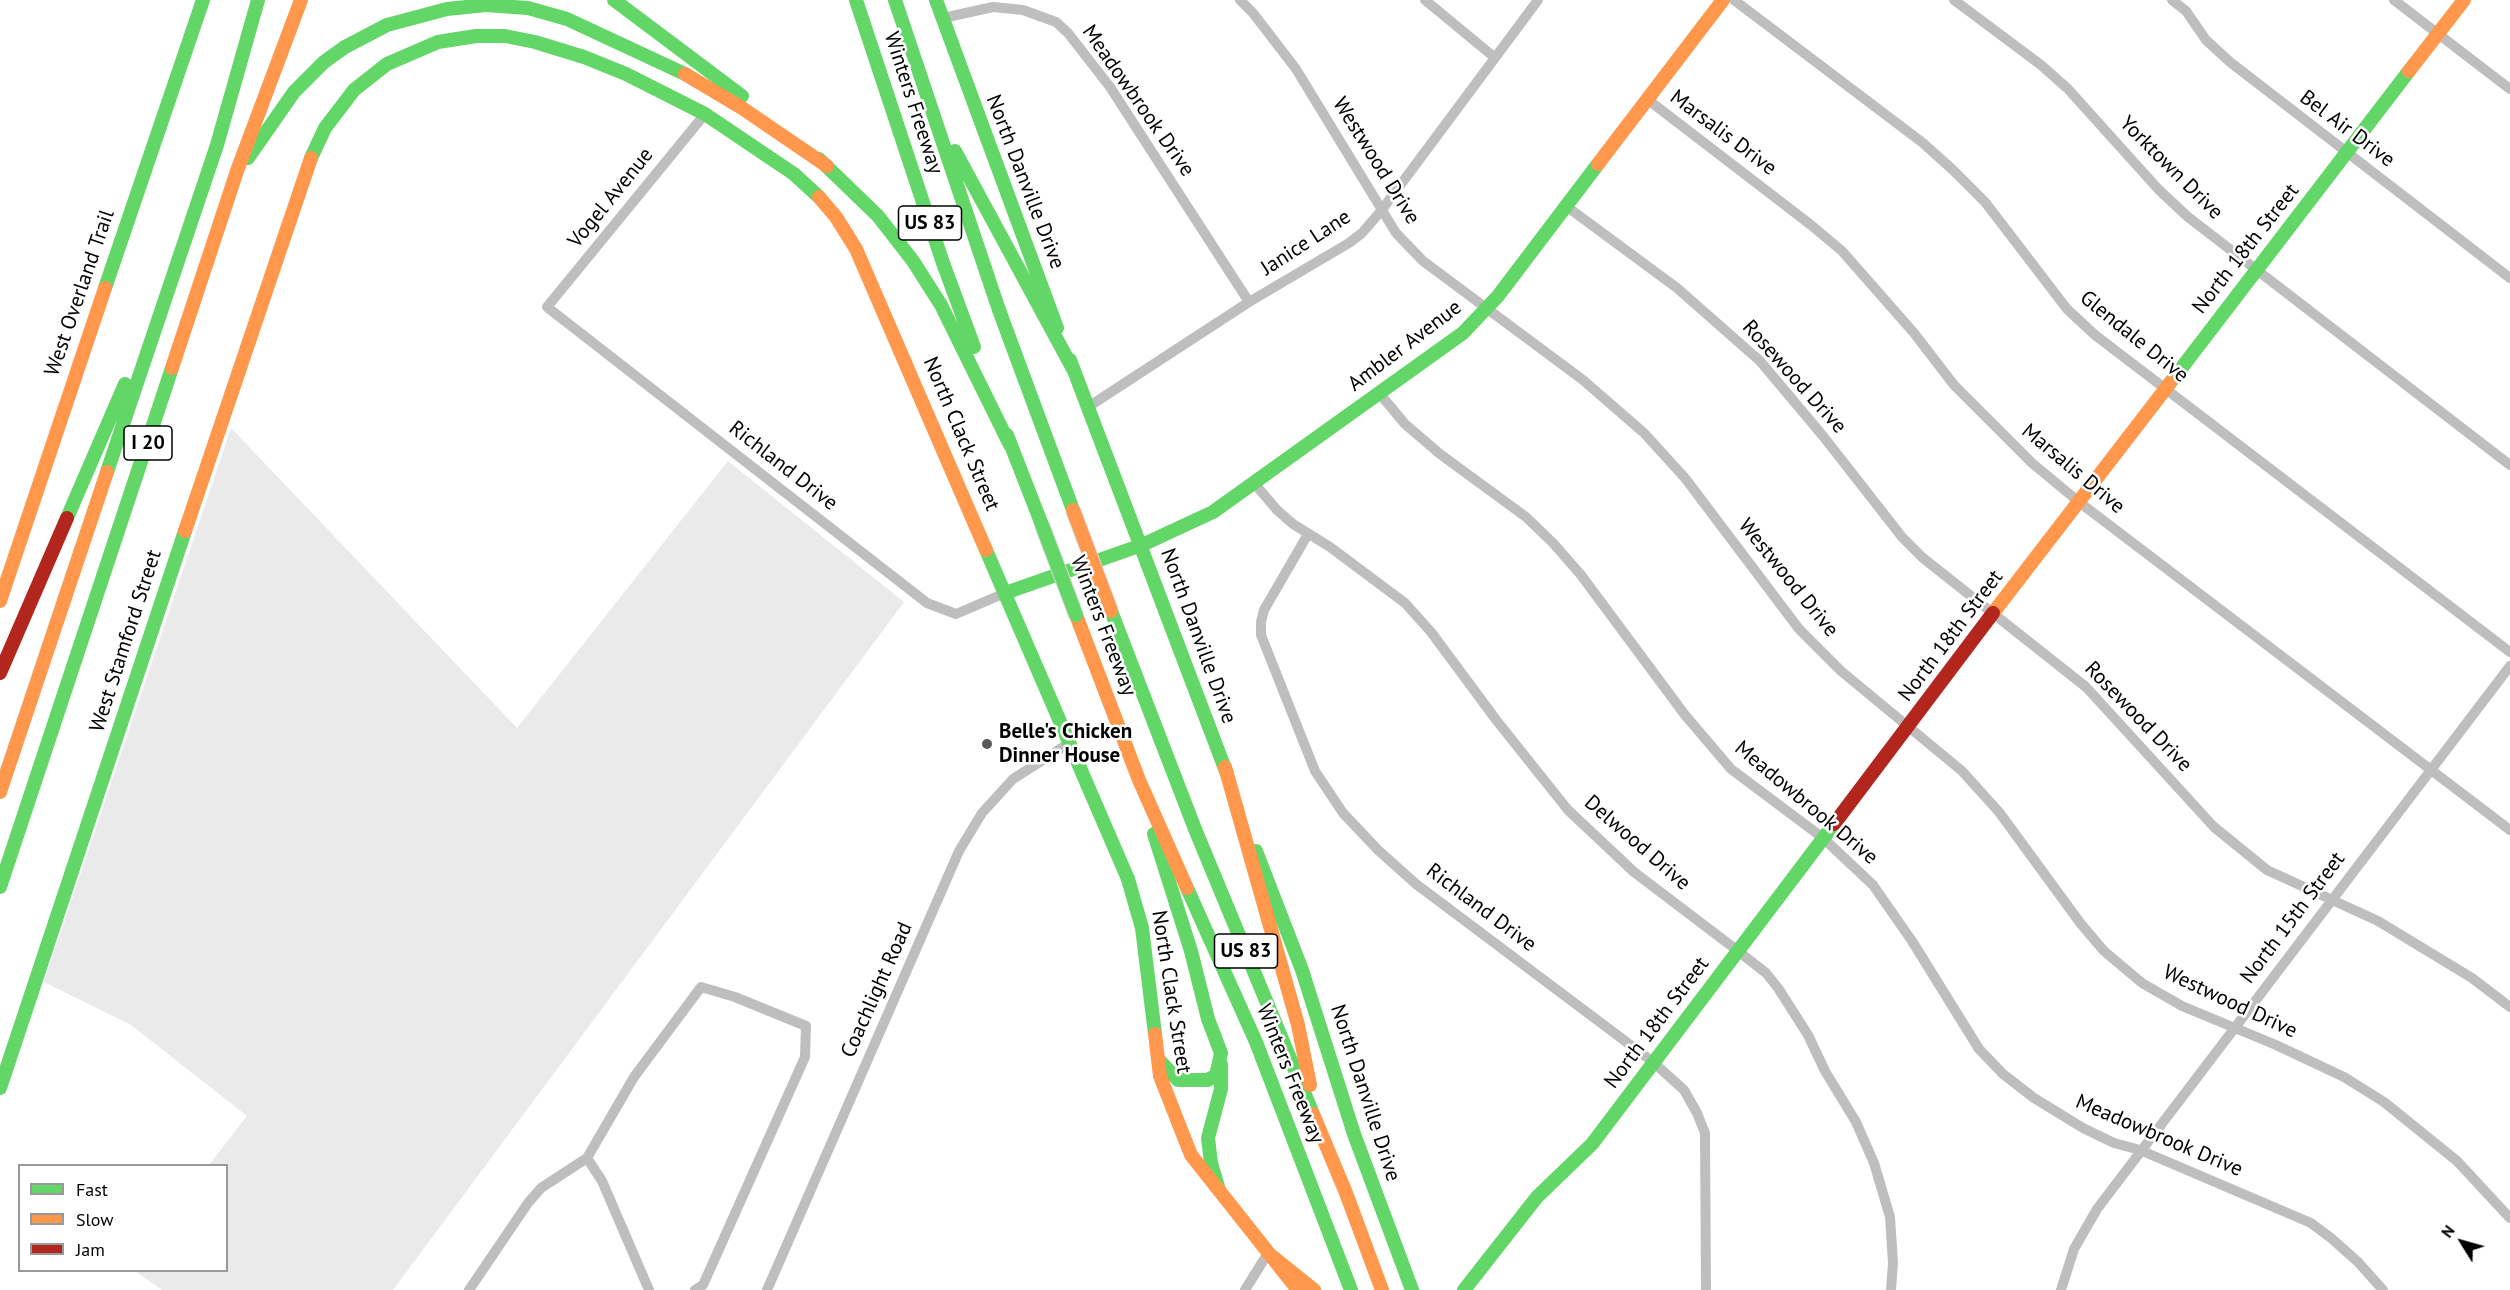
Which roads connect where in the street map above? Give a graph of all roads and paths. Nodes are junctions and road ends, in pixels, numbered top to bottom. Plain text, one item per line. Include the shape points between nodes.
1 (203, 0) edge
2 (258, 0) edge
3 (301, 0) edge
4 (614, 0) edge
5 (856, 0) edge
6 (895, 0) edge
7 (936, 0) edge
8 (1240, 0) edge
9 (1425, 0) edge
10 (1538, 0) edge
11 (1723, 0) edge
12 (1734, 0) edge
13 (1954, 0) edge
14 (2172, 0) edge
15 (2394, 0) edge
16 (2463, 0) edge
17 (943, 18) junction
18 (2438, 33) junction
19 (1494, 57) junction
20 (923, 82) junction
21 (2510, 89) edge
22 (1647, 99) junction
23 (705, 114) junction
24 (2346, 153) junction
25 (827, 166) junction
26 (237, 171) junction
27 (1566, 206) junction
28 (292, 208) joint
29 (1381, 211) junction
30 (2256, 271) junction
31 (2510, 278) edge
32 (1249, 302) junction
33 (547, 308) joint
34 (1487, 309) junction
35 (145, 358) junction
36 (1073, 369) junction
37 (2165, 389) junction
38 (1379, 393) junction
39 (1088, 407) junction
40 (1010, 445) junction
41 (2510, 465) edge
42 (1254, 483) junction
43 (2079, 502) junction
44 (1308, 534) junction
45 (1142, 545) junction
46 (1005, 593) junction
47 (0, 601) edge
48 (1993, 613) junction
49 (2510, 652) edge
50 (2510, 666) edge
51 (0, 673) edge
52 (1908, 726) junction
53 (1071, 742) junction
54 (1225, 767) junction
55 (2430, 768) junction
56 (1139, 780) junction
57 (0, 792) edge
58 (2510, 830) edge
59 (1823, 838) junction
60 (0, 887) edge
61 (2331, 901) junction
62 (1738, 951) junction
63 (2510, 1007) edge
64 (2234, 1027) junction
65 (1221, 1053) junction
66 (1159, 1060) junction
67 (1653, 1062) junction
68 (0, 1088) edge
69 (1318, 1125) junction
70 (2140, 1150) junction
71 (587, 1158) junction
72 (1219, 1190) junction
73 (2510, 1218) edge
74 (1268, 1253) junction
75 (469, 1290) edge
76 (649, 1290) edge
77 (695, 1290) edge
78 (767, 1290) edge
79 (1245, 1290) edge
80 (1298, 1290) edge
81 (1314, 1290) edge
82 (1351, 1290) edge
83 (1382, 1290) edge
84 (1412, 1290) edge
85 (1464, 1290) edge
86 (1706, 1290) edge
87 (1892, 1290) edge
88 (1897, 1290) edge
89 (2061, 1290) edge
90 (2383, 1290) edge

1 - 47 main road, West Overland Trail
2 - 35 main road, I 20 via 217,146
3 - 26 main road, I 20
4 - 25 main road via 756,106
5 - 40 main road, Winters Freeway / US 83 via 943,263
6 - 20 main road, Winters Freeway / US 83
7 - 17 main road, North Danville Drive
8 - 29 street, Westwood Drive via 1296,69
9 - 19 street
10 - 19 street, Janice Lane
11 - 22 main road, Ambler Avenue
12 - 37 street, Glendale Drive via 1915,136 1985,202 2067,309
13 - 30 street, Yorktown Drive via 2068,89 2159,190
14 - 24 street, Bel Air Drive via 2230,62
15 - 18 street
16 - 18 main road, North 18th Street
17 - 32 street, Meadowbrook Drive via 993,7 1023,10 1056,22 1068,33 1110,87
17 - 36 main road, North Danville Drive
18 - 21 street
18 - 24 main road, North 18th Street
19 - 29 street, Janice Lane
20 - 36 main road via 978,194
20 - 69 main road, Winters Freeway / US 83, bridge via 999,310 1111,611 1194,829
22 - 27 main road, Ambler Avenue
22 - 43 street, Marsalis Drive via 1842,251 1914,333 1954,386
23 - 28 main road, North Clack Street via 626,74 535,42 476,36 438,42 387,64 354,90 325,128
23 - 33 street, Vogel Avenue
23 - 46 main road, North Clack Street via 794,174 836,217 856,249
24 - 30 main road, North 18th Street
24 - 31 street, Bel Air Drive
25 - 26 main road via 742,108 676,69 609,37 528,8 486,4 408,18 345,47 294,92
25 - 40 main road via 878,216 913,261 941,304
26 - 60 main road, I 20
27 - 34 main road, Ambler Avenue
27 - 48 street, Rosewood Drive via 1677,288 1760,361 1902,537
28 - 68 main road, West Stamford Street
29 - 32 street, Janice Lane via 1349,243
29 - 34 street, Westwood Drive via 1423,261
30 - 37 main road, North 18th Street
30 - 41 street, Yorktown Drive
32 - 39 street, Janice Lane
33 - 46 street, Richland Drive via 927,603 956,614
34 - 38 main road, Ambler Avenue via 1463,333
34 - 52 street, Westwood Drive via 1583,380 1644,433 1685,478 1799,629 1841,671
35 - 51 main road via 125,383
35 - 57 main road, I 20
36 - 39 main road, North Danville Drive
37 - 43 main road, North 18th Street
37 - 49 street, Glendale Drive
38 - 42 main road, Ambler Avenue
38 - 59 street, Meadowbrook Drive via 1405,424 1526,517 1553,543 1731,769
39 - 45 main road, North Danville Drive
40 - 56 main road, Winters Freeway / US 83, bridge
42 - 44 street, Delwood Drive via 1277,510
42 - 45 main road, Ambler Avenue via 1213,512
43 - 48 main road, North 18th Street
43 - 55 street, Marsalis Drive
44 - 62 street, Delwood Drive via 1405,603 1568,810 1634,872
44 - 67 street, Richland Drive via 1264,610 1261,635 1306,750 1331,796 1359,830 1416,884
45 - 46 main road, Ambler Avenue
45 - 54 main road, North Danville Drive
46 - 53 main road, North Clack Street
48 - 52 main road, North 18th Street
48 - 61 street, Rosewood Drive via 2086,687 2222,833 2267,870
50 - 55 street, North 15th Street
52 - 59 main road, North 18th Street
52 - 64 street, Westwood Drive via 1962,771 1999,812 2104,951 2142,982 2182,1006
53 - 66 main road, North Clack Street via 1128,879 1139,918
53 - 78 street, Coachlight Road via 1013,779 982,813 959,851
54 - 69 main road via 1298,1025
54 - 84 main road, North Danville Drive via 1302,970 1354,1134
55 - 58 street, Marsalis Drive
55 - 61 street, North 15th Street
56 - 65 main road
56 - 82 main road, Winters Freeway / US 83 via 1256,1042
59 - 62 main road, North 18th Street
59 - 70 street, Meadowbrook Drive via 1873,885 1979,1049 2003,1074 2059,1115 2114,1143
61 - 63 street, Rosewood Drive via 2378,921 2423,947
61 - 64 street, North 15th Street
62 - 67 main road, North 18th Street
62 - 87 street, Delwood Drive via 1778,988 1856,1122 1890,1216
64 - 70 street, North 15th Street
64 - 73 street, Westwood Drive via 2344,1077 2384,1102 2457,1161
65 - 66 main road via 1216,1076 1208,1080 1179,1080
65 - 72 main road via 1221,1089 1208,1138
66 - 72 main road, North Clack Street via 1160,1076 1191,1155
67 - 85 main road, North 18th Street via 1592,1144 1537,1197
67 - 86 street, Richland Drive via 1684,1090 1705,1133
69 - 83 main road, Winters Freeway / US 83
70 - 89 street, North 15th Street via 2086,1225
70 - 90 street, Meadowbrook Drive via 2311,1223 2358,1262
71 - 75 street via 541,1188
71 - 76 street via 602,1181
71 - 77 street via 634,1077 701,987 806,1026 805,1057 702,1286
72 - 74 main road, North Clack Street
74 - 79 street
74 - 80 main road, North Clack Street
74 - 81 main road
87 - 88 street

